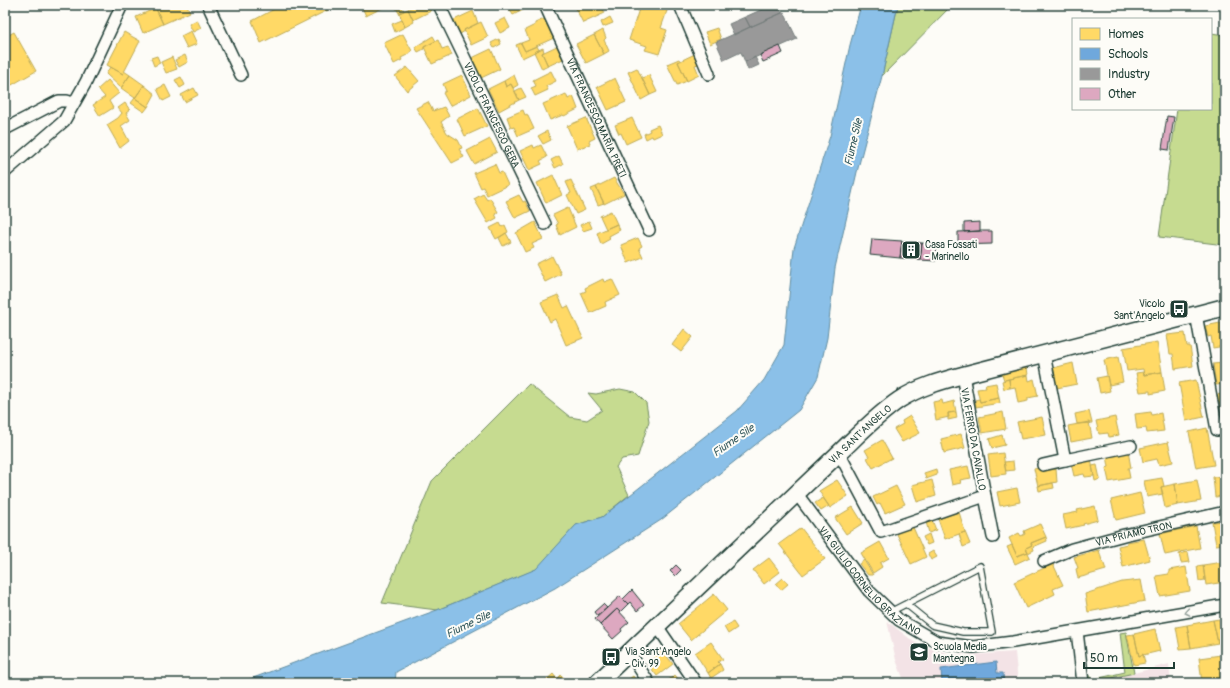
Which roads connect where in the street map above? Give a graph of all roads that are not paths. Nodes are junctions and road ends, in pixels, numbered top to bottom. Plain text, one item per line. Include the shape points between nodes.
1 (122, 5) edge
2 (208, 5) edge
3 (439, 5) edge
4 (545, 5) edge
5 (680, 5) edge
6 (709, 74) dead end
7 (241, 76) dead end
8 (73, 104) junction
9 (5, 129) edge
10 (5, 172) edge
11 (545, 224) dead end
12 (649, 230) dead end
13 (1225, 307) edge
14 (1196, 314) junction
15 (1044, 354) junction
16 (962, 375) junction
17 (1217, 430) dead end
18 (1131, 446) dead end
19 (839, 453) junction
20 (1065, 460) junction
21 (1043, 465) dead end
22 (797, 494) junction
23 (985, 496) junction
24 (1225, 512) edge
25 (993, 537) dead end
26 (1044, 561) dead end
27 (906, 604) junction
28 (1225, 605) edge
29 (890, 612) junction
30 (656, 626) junction
31 (1077, 631) junction
32 (629, 652) junction
33 (597, 683) edge
34 (649, 683) edge
35 (696, 683) edge
36 (1083, 683) edge

1 - 8 street
2 - 7 street
3 - 11 street, VICOLO FRANCESCO GERA
4 - 12 street, VIA FRANCESCO MARIA PRETI
5 - 6 street
8 - 9 street via 59,101
8 - 10 street via 64,121
13 - 14 street, VIA SANT'ANGELO
14 - 15 street, VIA SANT'ANGELO
14 - 17 street
15 - 16 street, VIA SANT'ANGELO
15 - 20 street
16 - 19 street, VIA SANT'ANGELO via 932,384 900,400
16 - 23 street, VIA FERRO DA CAVALLO
18 - 20 street
19 - 22 street, VIA SANT'ANGELO
19 - 23 street, VIA FERRO DA CAVALLO via 880,532
20 - 21 street
22 - 29 street, VIA GIULIO CORNELIO GRAZIANO via 869,591
22 - 30 street, VIA SANT'ANGELO
23 - 25 street
24 - 26 street, VIA PRIAMO TRON via 1072,549
27 - 27 lane via 980,566 992,632 962,632 932,625
27 - 29 lane
28 -> 31 street, VIA GIULIO CORNELIO GRAZIANO
29 - 31 street, VIA GIULIO CORNELIO GRAZIANO via 937,642 973,647
30 - 32 street, VIA SANT'ANGELO
30 - 35 street
31 - 36 street
32 - 33 street, VIA SANT'ANGELO
32 - 34 street

